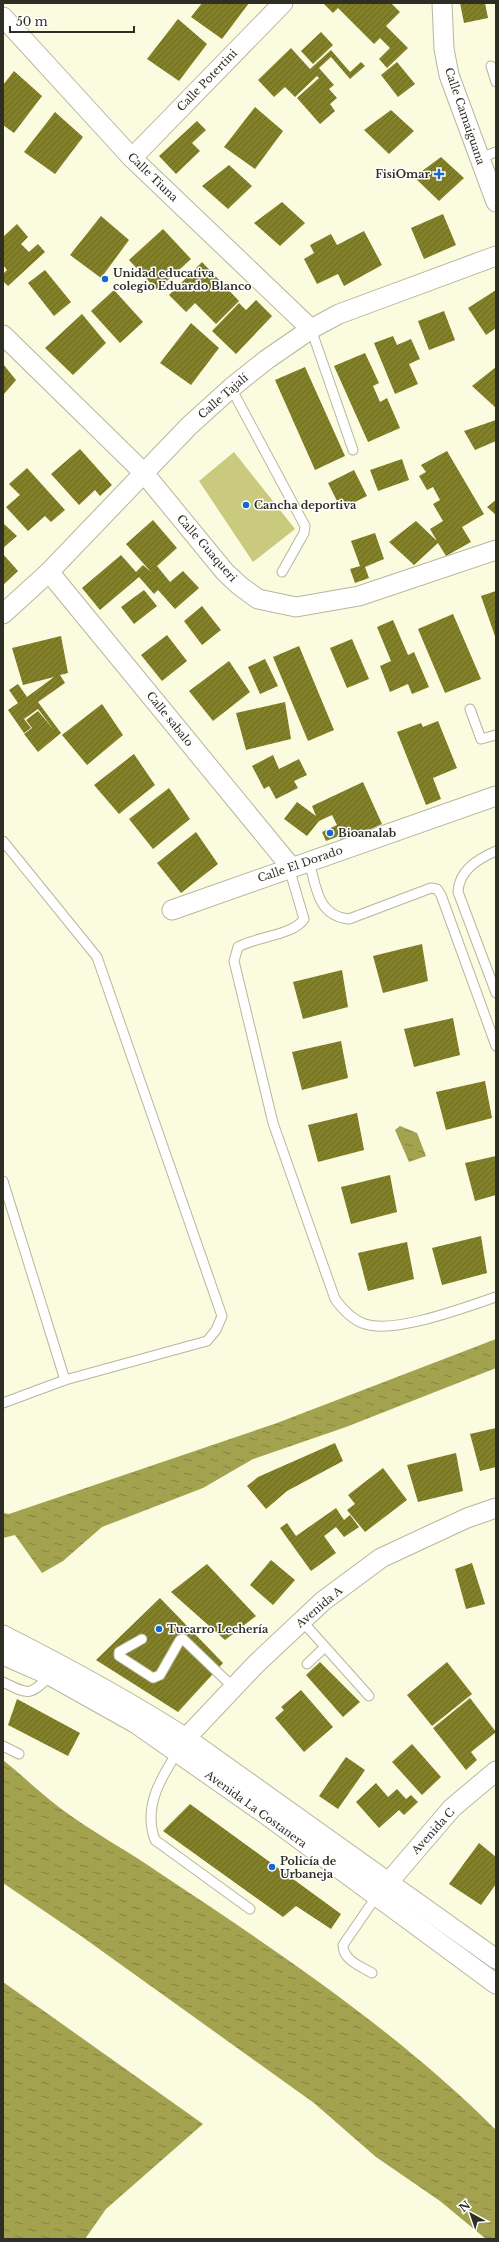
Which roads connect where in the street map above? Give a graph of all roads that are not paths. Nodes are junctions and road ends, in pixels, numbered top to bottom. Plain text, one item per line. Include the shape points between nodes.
1 (283, 3) edge
2 (442, 3) edge
3 (3, 17) edge
4 (491, 66) dead end
5 (496, 82) edge
6 (488, 155) edge
7 (132, 158) junction
8 (496, 202) edge
9 (496, 256) edge
10 (311, 329) junction
11 (3, 335) edge
12 (231, 388) junction
13 (353, 450) dead end
14 (143, 472) junction
15 (496, 550) edge
16 (49, 572) junction
17 (282, 572) dead end
18 (3, 614) edge
19 (470, 709) dead end
20 (496, 735) edge
21 (496, 796) edge
22 (3, 841) edge
23 (496, 851) edge
24 (309, 861) junction
25 (290, 868) junction
26 (172, 910) dead end
27 (496, 993) edge
28 (496, 1046) edge
29 (3, 1181) edge
30 (496, 1297) edge
31 (65, 1380) junction
32 (3, 1403) edge
33 (496, 1508) edge
34 (302, 1621) junction
35 (3, 1635) edge
36 (142, 1639) dead end
37 (325, 1647) junction
38 (3, 1655) edge
39 (307, 1664) dead end
40 (51, 1676) junction
41 (4, 1685) edge
42 (234, 1688) junction
43 (369, 1696) dead end
44 (181, 1745) junction
45 (3, 1746) edge
46 (19, 1754) dead end
47 (496, 1771) edge
48 (388, 1881) junction
49 (376, 1897) junction
50 (250, 1909) dead end
51 (496, 1959) edge
52 (372, 1973) dead end
53 (496, 1984) edge

1 - 7 street, Calle Potertini
2 - 6 street, Calle Camaiguana via 444,49 449,75
3 - 7 street, Calle Tiuna
4 - 5 lane
6 - 8 street, Calle Camaiguana
7 - 10 street, Calle Tiuna
9 - 10 street, Calle Tajalí via 340,314
10 - 12 street, Calle Tajalí
10 - 13 lane
11 - 14 street, Calle Guaqueri
12 - 14 street, Calle Tajalí
12 - 17 lane via 305,526 304,533
14 - 15 street, Calle Guaqueri via 225,572 258,599 296,607 359,596
14 - 16 street, Calle Tajalí
16 - 18 street, Calle Tajalí
16 - 25 street, Calle sabalo
19 - 20 lane via 481,739
21 - 24 street, Calle El Dorado
22 - 31 lane via 97,957 222,1316 216,1330 207,1341
23 - 27 lane via 468,868 459,884 458,892
24 - 25 street, Calle El Dorado
24 - 28 lane via 321,903 334,916 343,918 349,919 431,888 437,889
25 - 26 street, Calle El Dorado
25 - 30 lane via 304,919 294,928 238,947 234,961 273,1123 335,1299 354,1319 365,1324 386,1327 440,1315
29 - 31 lane
31 - 32 lane
33 - 34 street, Avenida A via 467,1518 381,1558 323,1601
34 - 37 lane
34 - 42 street, Avenida A
35 - 44 street, Avenida La Costanera via 133,1704
36 - 42 lane via 119,1652 119,1656 153,1678 160,1675 183,1639
37 - 39 lane
37 - 43 lane
38 - 40 street, Avenida La Costanera
40 - 41 lane via 33,1692
40 - 44 street, Avenida La Costanera via 135,1723
42 - 44 street, Avenida A
44 - 48 street, Avenida La Costanera
44 - 49 street, Avenida La Costanera via 268,1816
44 - 50 lane via 154,1795 150,1828 155,1840
45 - 46 lane
47 - 48 street, Avenida C via 452,1808
48 - 49 street, Avenida C
48 - 51 street, Avenida La Costanera
49 - 52 lane via 343,1945 343,1952 347,1957
49 - 53 street, Avenida La Costanera

